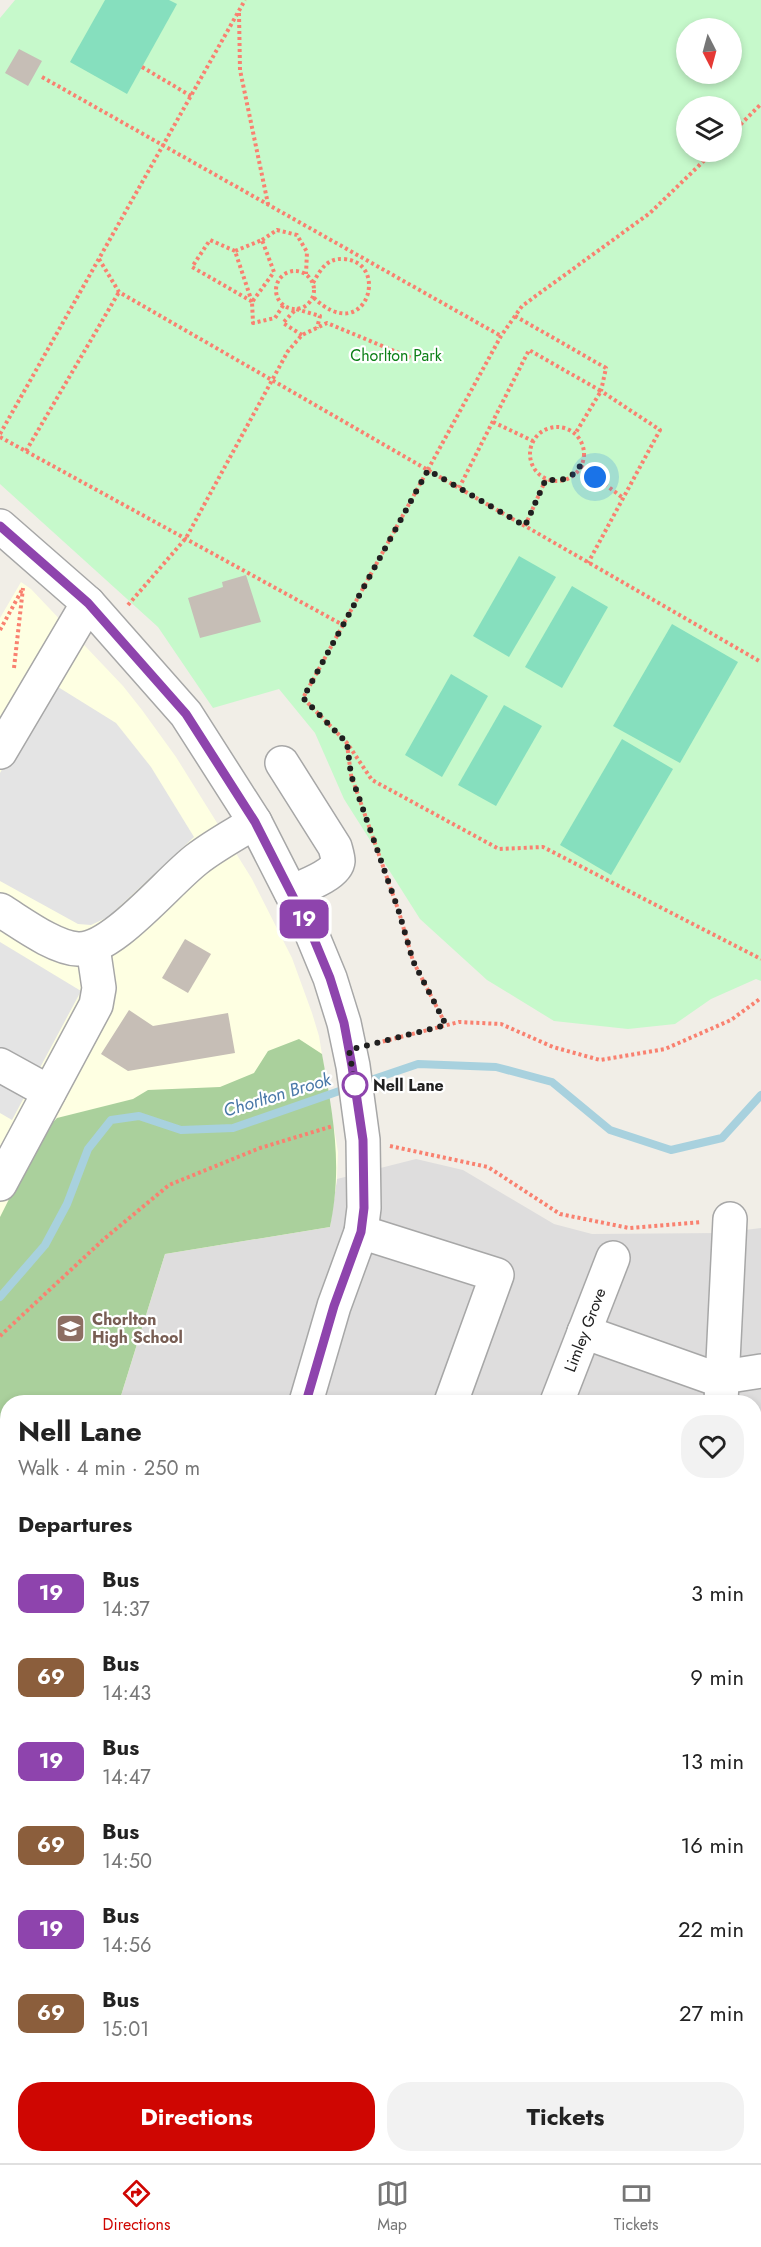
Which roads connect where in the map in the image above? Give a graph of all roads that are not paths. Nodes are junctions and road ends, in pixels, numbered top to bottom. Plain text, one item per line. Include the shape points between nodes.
1 (5, 541) edge
2 (99, 614) junction
3 (0, 752) edge
4 (282, 763) dead end
5 (255, 822) junction
6 (291, 892) junction
7 (0, 910) edge
8 (93, 947) junction
9 (0, 1065) edge
10 (49, 1092) junction
11 (0, 1184) edge
12 (730, 1219) road end
13 (361, 1232) junction
14 (613, 1258) dead end
15 (584, 1332) junction
16 (761, 1371) edge
17 (722, 1387) edge
18 (308, 1395) edge
19 (454, 1395) edge
20 (559, 1395) edge

1 - 2 street via 33,575
2 - 3 street
2 - 5 street via 186,714
4 - 6 street via 335,847 338,861 326,876
5 - 6 street
5 - 8 street via 198,858 117,932
6 - 13 street via 330,978 351,1058 360,1119 364,1208
7 - 8 street via 62,946
8 - 10 street via 99,988 96,1005
9 - 10 street
10 - 11 street
12 - 17 street
13 - 18 street
13 - 19 street via 497,1275
14 - 15 street, Limley Grove
15 - 17 street
15 - 20 street, Limley Grove
16 - 17 street

